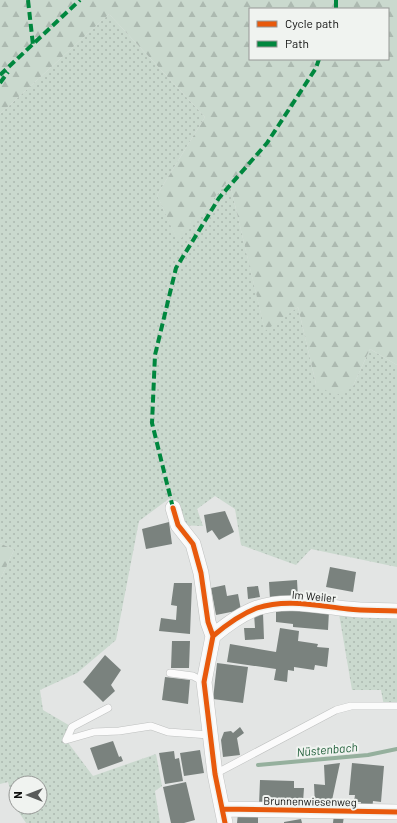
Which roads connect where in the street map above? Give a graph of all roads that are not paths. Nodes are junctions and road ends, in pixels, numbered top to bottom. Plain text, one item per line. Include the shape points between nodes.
1 (173, 508) dead end
2 (397, 610) edge
3 (213, 636) junction
4 (170, 673) dead end
5 (204, 682) junction
6 (397, 706) edge
7 (108, 708) dead end
8 (209, 735) junction
9 (215, 774) junction
10 (397, 812) edge
11 (222, 819) edge

1 - 3 street via 178,525 193,544
2 - 3 street, Im Weiler via 350,610 295,603 276,605 257,608 231,622
3 - 5 street
4 - 5 lane via 193,676
5 - 8 street
6 - 9 lane via 351,706 336,710
7 - 8 lane via 72,727 66,740 94,732 151,726 168,732
8 - 9 street
9 - 11 street
10 - 11 street, Brunnenwiesenweg

